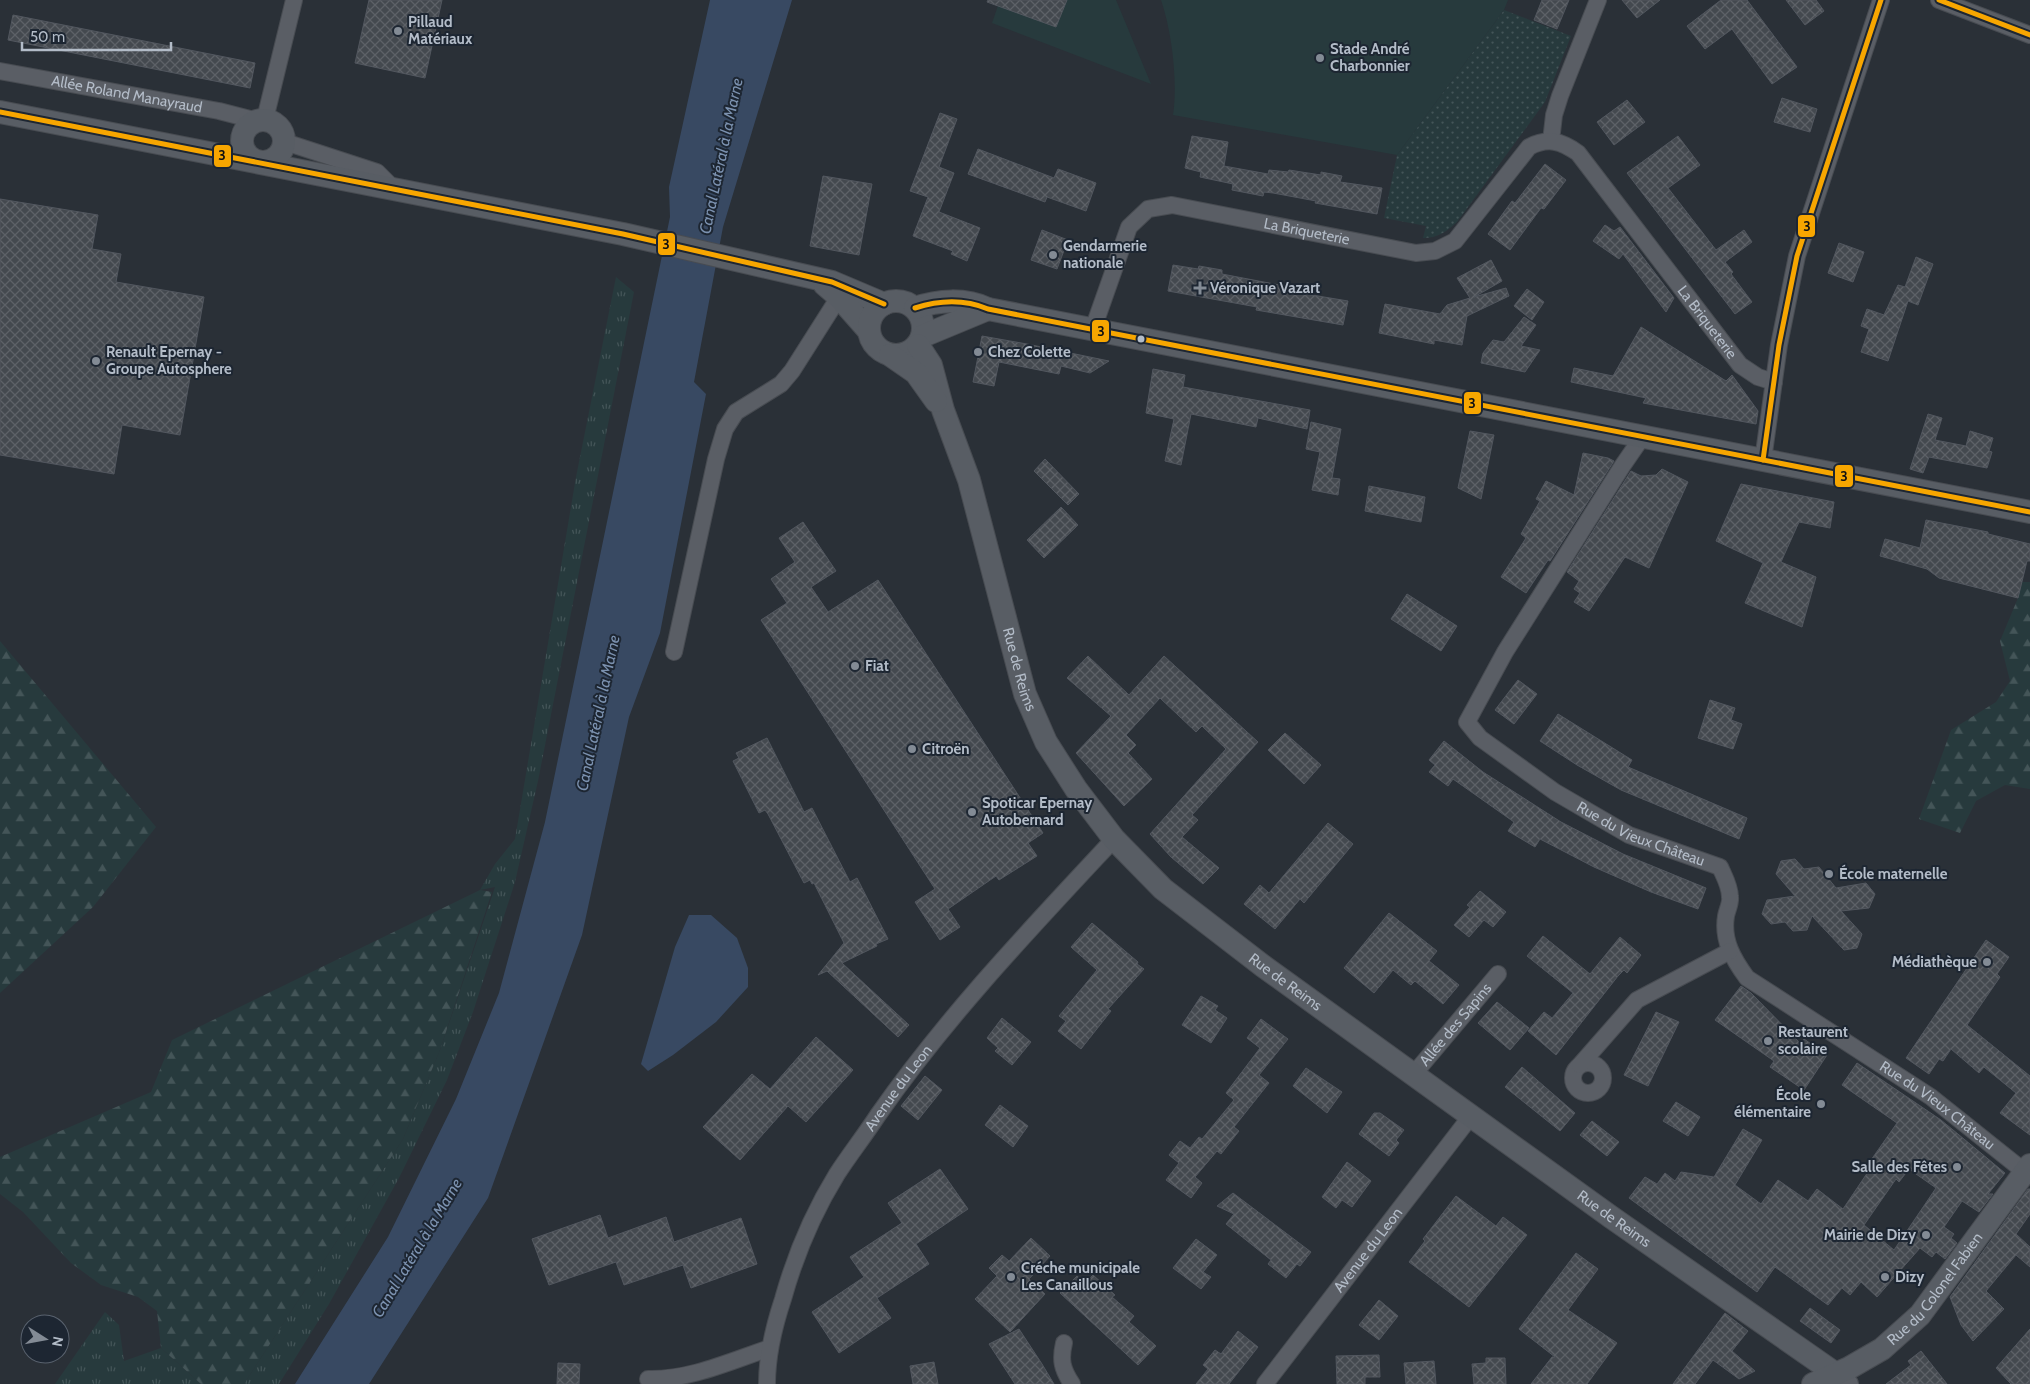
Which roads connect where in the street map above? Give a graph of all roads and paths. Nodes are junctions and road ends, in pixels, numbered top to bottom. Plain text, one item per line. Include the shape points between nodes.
1 (294, 0) edge
2 (1598, 0) edge
3 (1881, 0) edge
4 (1939, 0) edge
5 (2030, 35) edge
6 (0, 71) edge
7 (0, 112) edge
8 (260, 120) junction
9 (1551, 141) junction
10 (284, 142) junction
11 (242, 146) junction
12 (204, 151) junction
13 (262, 162) junction
14 (395, 190) junction
15 (802, 274) junction
16 (840, 297) junction
17 (884, 304) junction
18 (915, 308) junction
19 (988, 309) junction
20 (1093, 329) junction
21 (869, 331) junction
22 (921, 341) junction
23 (890, 355) junction
24 (1774, 382) junction
25 (943, 410) junction
26 (1644, 436) junction
27 (1764, 460) junction
28 (2030, 512) edge
29 (674, 652) dead end
30 (1114, 839) junction
31 (1730, 951) junction
32 (1498, 974) dead end
33 (1580, 1065) dead end
34 (1413, 1075) junction
35 (1471, 1116) junction
36 (2028, 1171) edge
37 (1064, 1343) dead end
38 (770, 1348) junction
39 (648, 1378) dead end
40 (1842, 1379) edge
41 (767, 1384) edge
42 (1072, 1384) edge
43 (1265, 1384) edge
44 (1813, 1384) edge

1 - 8 street
2 - 9 street via 1560,96
3 - 24 street via 1797,256
4 - 5 street
6 - 8 street, Allée Roland Manayraud
7 - 12 main road
8 - 10 main road via 279,127
8 - 11 main road via 247,128
9 - 20 street, La Briqueterie via 1541,141 1529,147 1455,241 1425,253 1172,204 1148,209 1129,227
9 - 24 street, La Briqueterie via 1569,146 1578,153 1740,365 1758,377
10 - 13 main road via 276,158
10 - 14 street via 377,172
11 - 12 main road
11 - 13 main road via 248,156
12 - 13 main road
13 - 14 main road
14 - 15 main road via 623,234
15 - 16 main road via 828,286
15 - 17 main road via 832,282
16 - 21 main road
16 - 29 street via 781,384 736,412 725,429
17 - 18 main road via 895,300
17 - 21 main road via 875,310
18 - 19 main road via 956,301 975,303
18 - 22 main road via 924,326
19 - 20 main road
19 - 22 main road
20 - 26 main road
21 - 23 main road via 872,342
22 - 23 main road via 906,354
22 - 25 main road, Rue de Reims
23 - 25 main road, Rue de Reims via 916,373
24 - 27 street
25 - 30 main road, Rue de Reims via 976,506 1025,694 1046,742
26 - 27 main road
26 - 31 street, Rue du Vieux Château via 1505,652 1467,722 1480,738 1555,792 1629,835 1720,867 1731,898 1725,931
27 - 28 main road
30 - 34 main road, Rue de Reims via 1163,889
30 - 38 street, Avenue du Leon via 1010,950 912,1067 837,1174 799,1250
31 - 33 street via 1637,1000
31 - 36 street, Rue du Vieux Château via 1747,978 1931,1097
32 - 34 street, Allée des Sapins
34 - 35 main road, Rue de Reims
35 - 40 main road, Rue de Reims
35 - 43 street, Avenue du Leon
36 - 40 main road, Rue du Colonel Fabien via 1920,1315
37 - 42 street via 1061,1355 1063,1370
38 - 39 street via 692,1374 668,1379
38 - 41 street, Avenue du Leon
40 - 44 main road, Rue du Colonel Fabien

